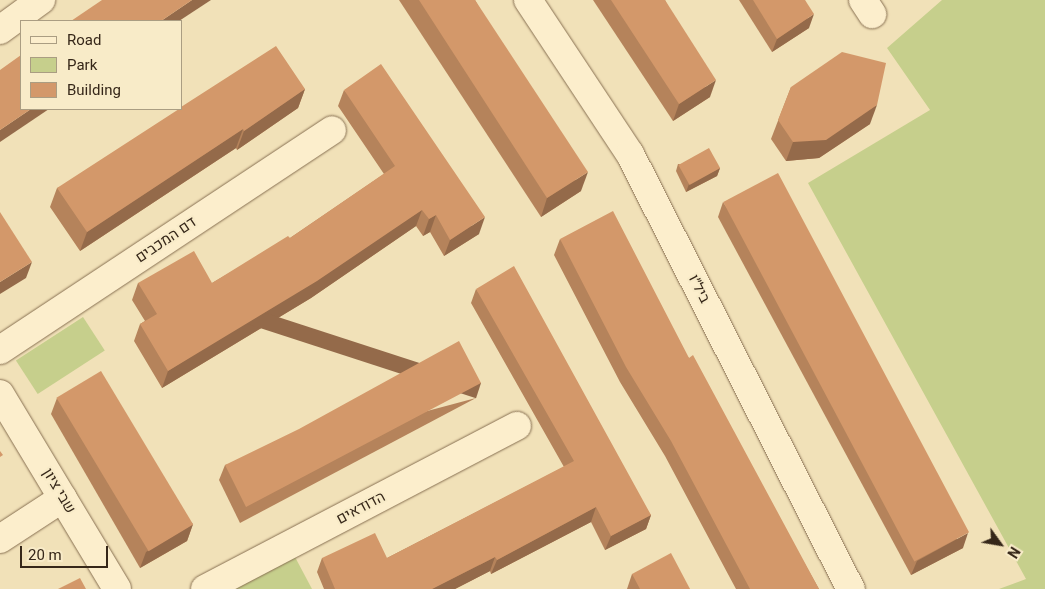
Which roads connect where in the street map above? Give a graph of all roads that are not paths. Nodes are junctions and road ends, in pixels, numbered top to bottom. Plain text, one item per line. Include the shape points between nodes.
1 (41, 0) edge
2 (528, 0) edge
3 (0, 30) edge
4 (332, 130) dead end
5 (0, 350) edge
6 (0, 394) edge
7 (517, 426) dead end
8 (63, 498) junction
9 (0, 538) edge
10 (117, 589) edge
11 (205, 589) edge
12 (851, 589) edge

1 - 3 street
2 - 12 street, ביל״ו via 630,154
4 - 5 street, דם המכבים
6 - 8 street, שבי ציון
7 - 11 street, הדודאים
8 - 9 street
8 - 10 street, שבי ציון

